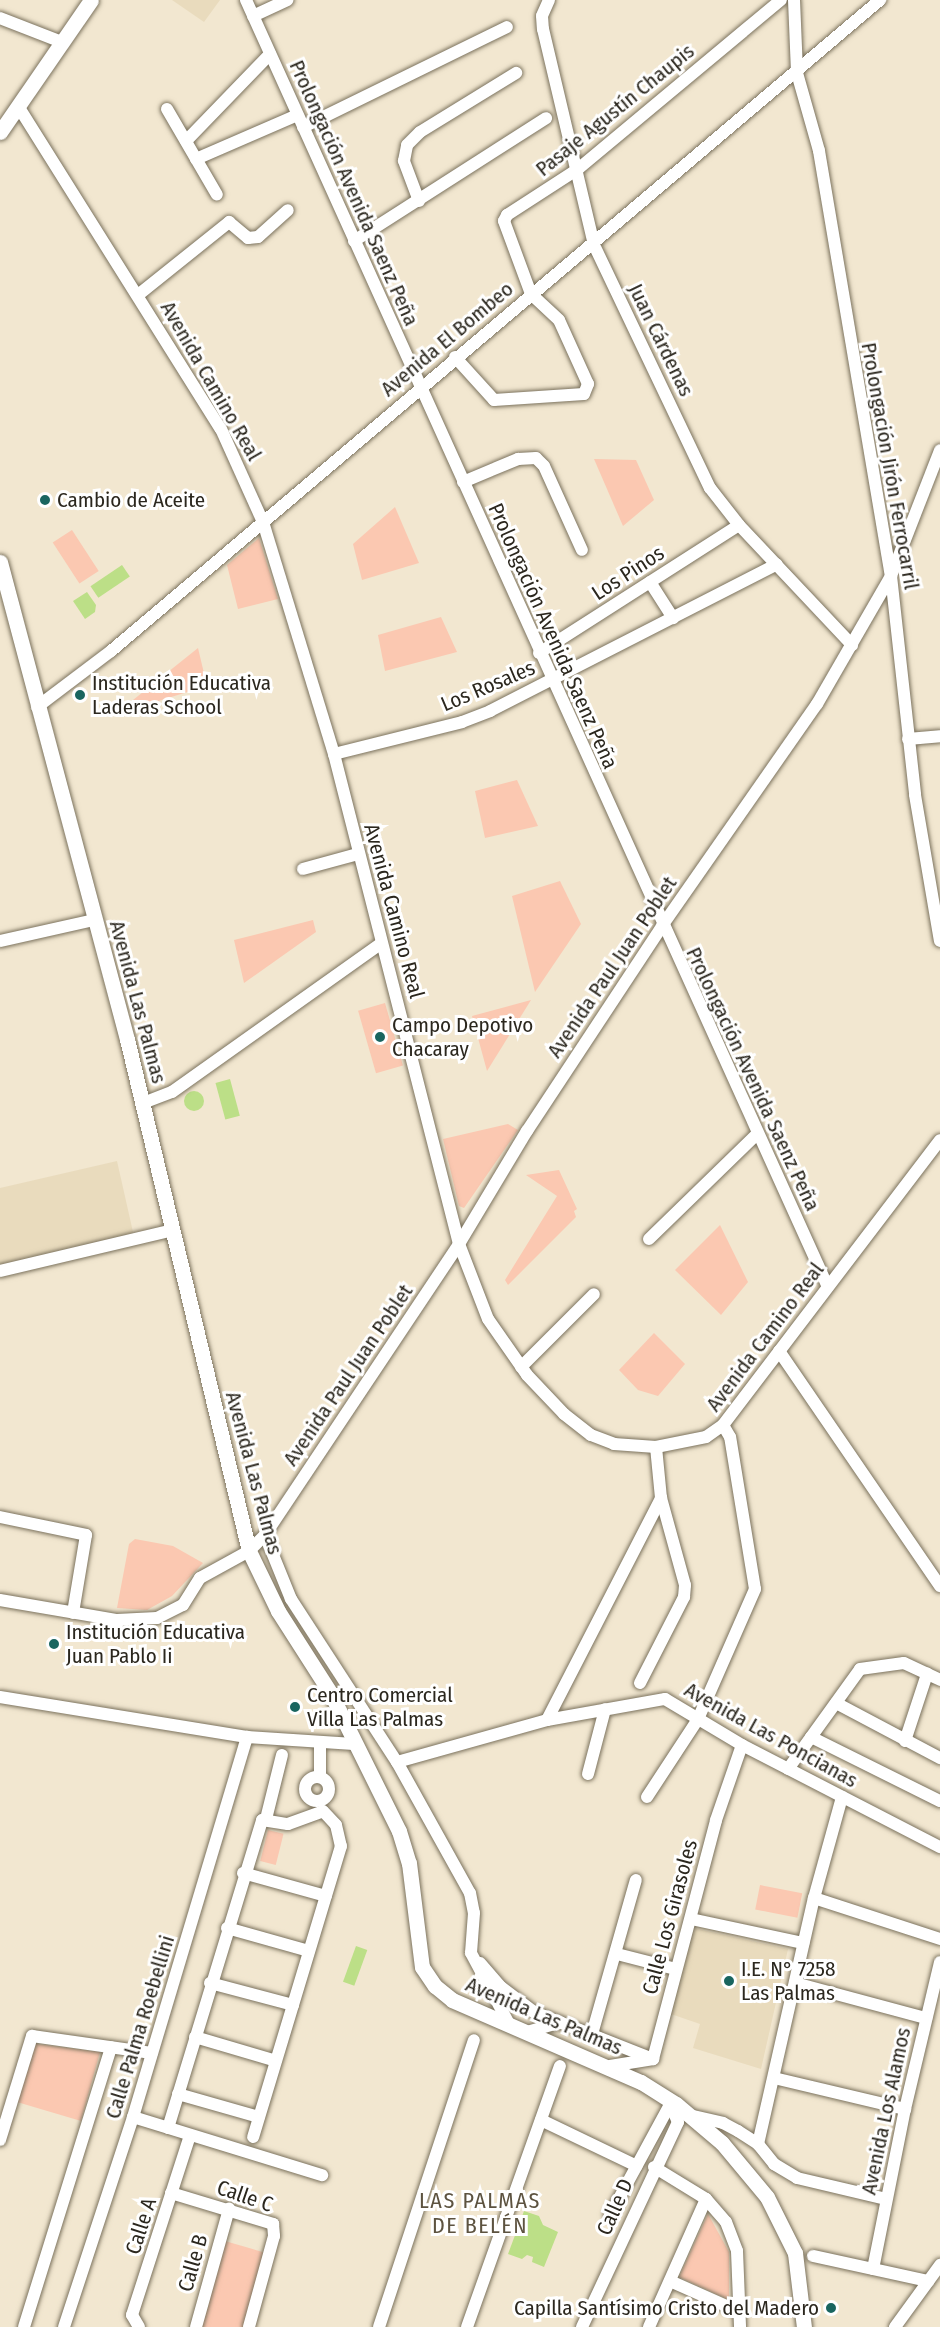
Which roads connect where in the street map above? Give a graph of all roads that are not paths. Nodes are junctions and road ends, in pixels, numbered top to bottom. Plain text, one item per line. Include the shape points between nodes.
1 (91, 0) edge
2 (246, 0) edge
3 (288, 0) edge
4 (549, 0) edge
5 (781, 0) edge
6 (794, 0) edge
7 (880, 0) edge
8 (253, 16) junction
9 (0, 18) edge
10 (507, 27) dead end
11 (62, 42) junction
12 (270, 54) junction
13 (516, 73) dead end
14 (797, 73) junction
15 (18, 106) junction
16 (167, 110) dead end
17 (297, 115) junction
18 (546, 118) dead end
19 (303, 127) junction
20 (0, 132) edge
21 (186, 141) junction
22 (196, 159) junction
23 (578, 169) junction
24 (217, 195) dead end
25 (419, 201) junction
26 (288, 210) dead end
27 (354, 241) junction
28 (594, 245) junction
29 (531, 294) junction
30 (138, 295) junction
31 (455, 357) junction
32 (419, 387) junction
33 (940, 450) edge
34 (463, 482) junction
35 (263, 522) junction
36 (739, 525) junction
37 (582, 550) dead end
38 (0, 562) edge
39 (777, 564) junction
40 (891, 576) junction
41 (650, 582) junction
42 (871, 612) junction
43 (673, 618) junction
44 (895, 620) junction
45 (852, 645) junction
46 (539, 653) junction
47 (551, 681) junction
48 (37, 707) junction
49 (940, 736) edge
50 (908, 739) junction
51 (334, 754) junction
52 (358, 854) junction
53 (303, 869) dead end
54 (94, 920) junction
55 (662, 926) junction
56 (0, 941) edge
57 (940, 941) edge
58 (382, 943) junction
59 (143, 1103) junction
60 (757, 1134) junction
61 (940, 1140) edge
62 (173, 1230) junction
63 (649, 1239) dead end
64 (459, 1244) junction
65 (0, 1271) edge
66 (828, 1287) junction
67 (594, 1294) dead end
68 (779, 1351) junction
69 (521, 1367) junction
70 (723, 1425) junction
71 (656, 1448) junction
72 (661, 1498) junction
73 (0, 1517) edge
74 (264, 1536) junction
75 (249, 1551) junction
76 (940, 1586) edge
77 (0, 1600) edge
78 (73, 1613) junction
79 (927, 1674) junction
80 (940, 1680) edge
81 (640, 1683) dead end
82 (0, 1697) edge
83 (355, 1699) junction
84 (836, 1704) junction
85 (605, 1709) junction
86 (339, 1711) junction
87 (698, 1719) junction
88 (547, 1720) junction
89 (248, 1737) junction
90 (811, 1737) junction
91 (905, 1741) junction
92 (321, 1744) junction
93 (354, 1744) junction
94 (742, 1745) junction
95 (282, 1755) dead end
96 (940, 1758) edge
97 (397, 1762) junction
98 (788, 1769) junction
99 (588, 1774) dead end
100 (320, 1777) junction
101 (647, 1797) dead end
102 (842, 1797) junction
103 (940, 1801) edge
104 (319, 1806) junction
105 (266, 1819) junction
106 (940, 1847) edge
107 (243, 1873) junction
108 (636, 1880) dead end
109 (326, 1896) junction
110 (814, 1898) junction
111 (691, 1919) junction
112 (227, 1928) junction
113 (940, 1939) edge
114 (803, 1943) junction
115 (309, 1951) junction
116 (471, 1953) junction
117 (617, 1954) junction
118 (940, 1962) edge
119 (676, 1969) junction
120 (210, 1983) junction
121 (795, 1983) junction
122 (293, 2005) junction
123 (926, 2018) junction
124 (562, 2021) junction
125 (509, 2024) junction
126 (527, 2032) junction
127 (592, 2034) junction
128 (195, 2037) junction
129 (474, 2040) dead end
130 (111, 2047) junction
131 (153, 2053) junction
132 (653, 2060) junction
133 (276, 2061) junction
134 (560, 2066) dead end
135 (610, 2066) junction
136 (774, 2078) junction
137 (178, 2094) junction
138 (671, 2103) junction
139 (905, 2109) junction
140 (689, 2115) junction
141 (259, 2117) junction
142 (133, 2118) junction
143 (541, 2120) junction
144 (168, 2128) junction
145 (190, 2135) junction
146 (253, 2137) dead end
147 (0, 2140) edge
148 (758, 2144) junction
149 (637, 2166) junction
150 (654, 2167) junction
151 (322, 2175) dead end
152 (171, 2193) junction
153 (706, 2199) junction
154 (886, 2199) junction
155 (229, 2209) junction
156 (610, 2215) dead end
157 (813, 2256) dead end
158 (940, 2265) edge
159 (873, 2269) junction
160 (670, 2281) junction
161 (928, 2282) junction
162 (740, 2312) junction
163 (24, 2327) edge
164 (64, 2327) edge
165 (139, 2327) edge
166 (196, 2327) edge
167 (249, 2327) edge
168 (379, 2327) edge
169 (467, 2327) edge
170 (582, 2327) edge
171 (649, 2327) edge
172 (740, 2327) edge
173 (804, 2327) edge
174 (895, 2327) edge

1 - 11 main road
2 - 8 street, Prolongación Avenida Saenz Peña
3 - 8 street
4 - 23 street, Juan Cárdenas via 542,16 543,29
5 - 23 street, Pasaje Agustín Chaupis
6 - 14 street, Prolongación Jirón Ferrocarril
7 - 14 street, Avenida El Bombeo
8 - 12 street, Prolongación Avenida Saenz Peña
9 - 11 street
10 - 19 street
11 - 15 main road
12 - 17 street, Prolongación Avenida Saenz Peña
12 - 21 street
13 - 25 street via 420,132 407,145 404,161
14 - 28 street, Avenida El Bombeo
14 - 40 street, Prolongación Jirón Ferrocarril via 819,151
15 - 20 main road
15 - 30 street, Avenida Camino Real
16 - 21 street
17 - 19 street, Prolongación Avenida Saenz Peña
17 - 22 street
18 - 25 street
19 - 27 street, Prolongación Avenida Saenz Peña
21 - 22 street
22 - 24 street
23 - 28 street, Juan Cárdenas
23 - 29 street, Pasaje Agustín Chaupis via 507,215 504,221
25 - 27 street
26 - 30 street via 258,237 248,238 229,222
27 - 32 street, Prolongación Avenida Saenz Peña
28 - 29 street, Avenida El Bombeo
28 - 36 street, Juan Cárdenas via 710,488
29 - 31 street, Avenida El Bombeo
29 - 31 street via 559,320 588,384 584,394 494,400
30 - 35 street, Avenida Camino Real via 221,429
31 - 32 street, Avenida El Bombeo
32 - 34 street, Prolongación Avenida Saenz Peña
32 - 35 street, Avenida El Bombeo
33 - 40 street, Avenida Paul Juan Poblet
34 - 37 street via 518,459 536,459 544,466
34 - 46 street, Prolongación Avenida Saenz Peña
35 - 48 street, Avenida El Bombeo via 111,651
35 - 51 street, Avenida Camino Real
36 - 39 street, Juan Cárdenas
36 - 41 street, Los Pinos
38 - 48 main road, Avenida Las Palmas
39 - 43 street, Los Rosales
39 - 45 street, Juan Cárdenas
40 - 42 street, Avenida Paul Juan Poblet
40 - 44 street, Prolongación Jirón Ferrocarril
41 - 43 street
41 - 46 street, Los Pinos
42 - 44 street via 879,610
42 - 45 street, Avenida Paul Juan Poblet
43 - 47 street, Los Rosales
44 - 50 street, Prolongación Jirón Ferrocarril
45 - 55 street, Avenida Paul Juan Poblet via 817,704
46 - 47 street, Prolongación Avenida Saenz Peña
47 - 51 street, Los Rosales via 462,722
47 - 55 street, Prolongación Avenida Saenz Peña
48 - 54 main road, Avenida Las Palmas
49 - 50 street
50 - 57 street, Prolongación Jirón Ferrocarril
51 - 52 street, Avenida Camino Real
52 - 53 street
52 - 58 street, Avenida Camino Real
54 - 56 street
54 - 59 main road, Avenida Las Palmas
55 - 60 street, Prolongación Avenida Saenz Peña
55 - 64 street, Avenida Paul Juan Poblet via 527,1131
58 - 59 street via 181,1086
58 - 64 street, Avenida Camino Real
59 - 62 main road, Avenida Las Palmas
60 - 63 street
60 - 66 street, Prolongación Avenida Saenz Peña
61 - 66 street, Avenida Camino Real
62 - 65 street
62 - 75 main road, Avenida Las Palmas
64 - 69 street, Avenida Camino Real via 488,1318
64 - 74 street, Avenida Paul Juan Poblet
66 - 68 street, Avenida Camino Real
67 - 69 street
68 - 70 street, Avenida Camino Real
68 - 76 street
69 - 71 street, Avenida Camino Real via 564,1414 591,1435 614,1444
70 - 71 street, Avenida Camino Real via 706,1437
70 - 87 street via 730,1437 754,1589
71 - 72 street
72 - 81 street via 685,1585 684,1596
72 - 88 street
73 - 78 street via 86,1535
74 - 75 street, Avenida Paul Juan Poblet
74 - 83 street via 291,1599
75 - 78 street, Avenida Paul Juan Poblet via 200,1578 183,1605 157,1618 117,1620
75 - 86 main road, Avenida Las Palmas via 278,1611
77 - 78 street, Avenida Paul Juan Poblet
79 - 80 street
79 - 84 street via 904,1663 860,1669
79 - 91 street
82 - 89 street
83 - 86 street
83 - 97 street
84 - 90 street
84 - 91 street
85 - 87 street, Avenida Las Poncianas via 665,1699
85 - 88 street, Avenida Las Poncianas
85 - 99 street
86 - 93 main road, Avenida Las Palmas
87 - 94 street, Avenida Las Poncianas
87 - 101 street
88 - 97 street, Avenida Las Poncianas
89 - 92 street
89 - 131 street, Calle Palma Roebellini
90 - 98 street
90 - 103 street
91 - 96 street
92 - 93 street
92 - 100 street
93 - 125 main road, Avenida Las Palmas via 403,1842 422,1967 435,1986 452,2000
94 - 98 street, Avenida Las Poncianas
94 - 111 street, Calle Los Girasoles via 716,1820
95 - 105 street
97 - 116 street via 472,1899
98 - 102 street, Avenida Las Poncianas
100 - 104 street via 329,1788
100 - 104 street via 306,1785 307,1795
102 - 106 street, Avenida Las Poncianas
102 - 110 street
104 - 105 street via 288,1824
104 - 109 street via 336,1825 341,1846
105 - 107 street
107 - 109 street
107 - 112 street
108 - 117 street
109 - 115 street
110 - 113 street
110 - 114 street
111 - 114 street
111 - 119 street, Calle Los Girasoles
112 - 115 street
112 - 120 street
114 - 121 street
115 - 122 street
116 - 124 street via 501,1987 534,2012
116 - 125 street
117 - 119 street
117 - 127 street
118 - 123 street, Avenida Los Alamos
119 - 132 street, Calle Los Girasoles
120 - 122 street
120 - 128 street
121 - 123 street
121 - 136 street
122 - 133 street
123 - 139 street, Avenida Los Alamos
124 - 126 street
124 - 127 street
125 - 126 main road, Avenida Las Palmas
126 - 135 main road, Avenida Las Palmas
127 - 132 street
128 - 133 street
128 - 137 street
129 - 168 street
130 - 131 street
130 - 147 street via 32,2036
130 - 163 street
131 - 142 street, Calle Palma Roebellini
132 - 135 street
133 - 141 street
134 - 143 street
135 - 138 main road, Avenida Las Palmas
136 - 139 street
136 - 148 street
137 - 141 street
137 - 144 street
138 - 140 main road, Avenida Las Palmas
138 - 149 street
138 - 150 street, Calle D via 678,2122
139 - 154 street, Avenida Los Alamos
140 - 148 street via 723,2123
140 - 173 main road, Avenida Las Palmas via 722,2143 767,2197 795,2253
141 - 146 street
142 - 144 street
142 - 164 street, Calle Palma Roebellini
143 - 149 street
143 - 169 street
144 - 145 street
145 - 151 street
145 - 152 street, Calle A
148 - 154 street via 774,2164 797,2178
149 - 156 street
150 - 153 street
150 - 170 street, Calle D
152 - 155 street, Calle C
152 - 165 street, Calle A via 132,2315
153 - 160 street
153 - 162 street via 726,2222 737,2251
154 - 159 street, Avenida Los Alamos
155 - 166 street, Calle B
155 - 167 street, Calle C via 271,2222 275,2228
157 - 159 street
158 - 161 street
159 - 161 street
160 - 162 street
160 - 171 street
161 - 174 street
162 - 172 street

